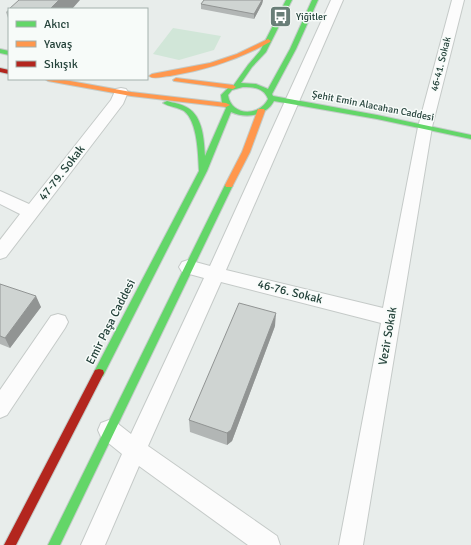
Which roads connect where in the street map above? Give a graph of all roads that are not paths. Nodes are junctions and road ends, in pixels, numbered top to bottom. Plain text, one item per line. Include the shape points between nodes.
1 (289, 0) edge
2 (314, 0) edge
3 (337, 0) edge
4 (458, 0) edge
5 (268, 41) junction
6 (150, 76) edge
7 (54, 80) edge
8 (234, 87) junction
9 (126, 93) junction
10 (270, 96) junction
11 (294, 101) junction
12 (227, 107) junction
13 (261, 111) junction
14 (425, 127) junction
15 (471, 137) edge
16 (203, 171) junction
17 (0, 197) edge
18 (31, 212) junction
19 (0, 252) edge
20 (188, 267) junction
21 (216, 273) junction
22 (391, 318) junction
23 (58, 322) dead end
24 (0, 408) edge
25 (109, 430) junction
26 (135, 450) junction
27 (10, 545) edge
28 (54, 545) edge
29 (93, 545) edge
30 (268, 545) edge
31 (351, 545) edge

1 - 5 main road
2 - 10 main road
3 - 11 street
4 - 14 street, 46-41. Sokak
5 - 6 main road via 234,60 211,68
5 - 8 main road via 263,52
6 - 8 main road
7 - 9 main road
8 - 10 main road via 259,86
8 - 12 main road via 225,93 223,98
9 - 12 main road
9 - 16 main road via 180,106 191,113 198,132
9 - 18 street, 47-79. Sokak
10 - 11 main road, Şehit Emin Alacahan Caddesi
10 - 13 main road via 270,103
11 - 14 main road, Şehit Emin Alacahan Caddesi
11 - 21 street
12 - 13 main road via 247,113
12 - 16 main road, Emir Paşa Caddesi
13 - 20 main road via 246,152
14 - 15 main road, Şehit Emin Alacahan Caddesi
14 - 22 street, Vezir Sokak
16 - 27 main road, Emir Paşa Caddesi
17 - 18 street
18 - 19 street, 47-79. Sokak
20 - 21 street, 46-76. Sokak
20 - 25 main road
21 - 22 street, 46-76. Sokak
21 - 26 street
22 - 31 street, Vezir Sokak
23 - 24 street
25 - 26 street
25 - 28 main road
26 - 29 street
26 - 30 street

